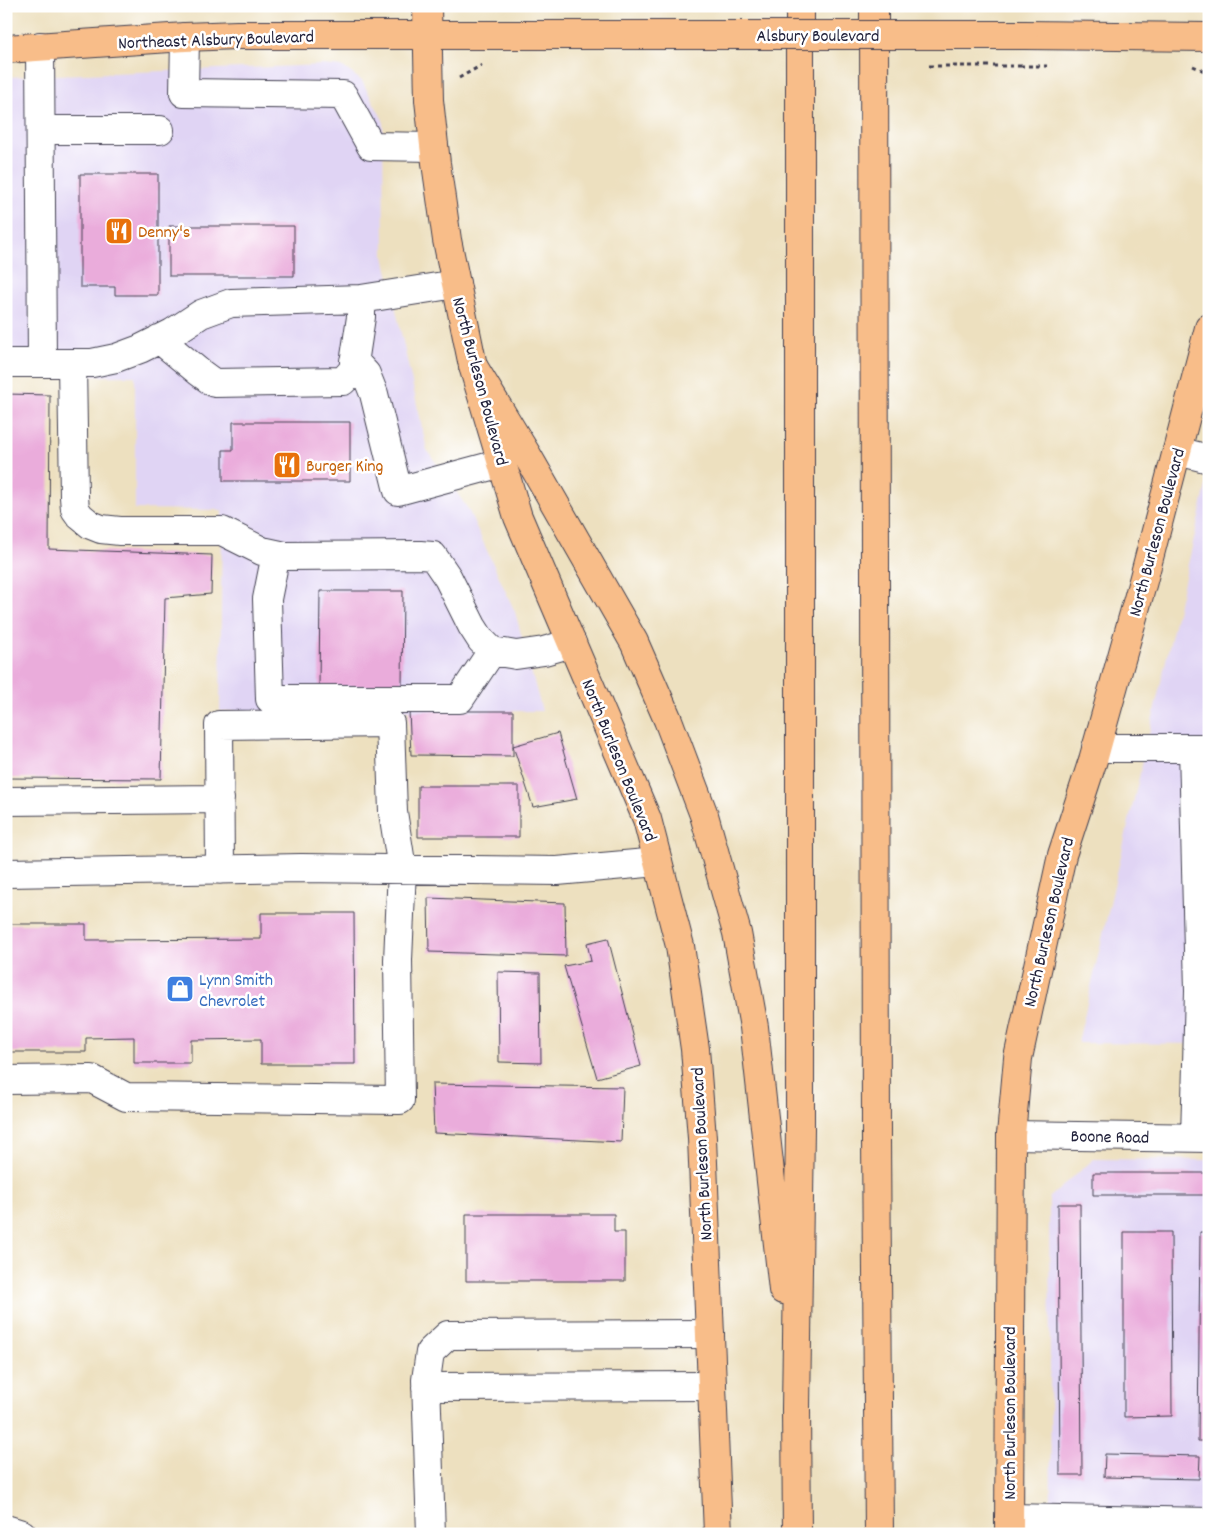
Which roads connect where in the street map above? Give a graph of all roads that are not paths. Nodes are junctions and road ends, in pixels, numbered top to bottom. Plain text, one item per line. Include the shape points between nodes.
1 (427, 6) edge
2 (800, 6) edge
3 (874, 6) edge
4 (427, 35) junction
5 (185, 37) junction
6 (1209, 37) edge
7 (40, 46) junction
8 (6, 49) edge
9 (41, 130) junction
10 (160, 130) dead end
11 (434, 147) junction
12 (456, 284) junction
13 (361, 298) junction
14 (1209, 328) edge
15 (159, 339) junction
16 (354, 361) junction
17 (6, 363) edge
18 (42, 363) junction
19 (72, 363) junction
20 (473, 366) junction
21 (1177, 451) junction
22 (1209, 459) edge
23 (502, 463) junction
24 (276, 554) junction
25 (572, 643) junction
26 (492, 651) junction
27 (1096, 748) junction
28 (1201, 748) edge
29 (220, 799) junction
30 (6, 801) edge
31 (1202, 826) edge
32 (658, 862) junction
33 (402, 869) junction
34 (220, 870) junction
35 (6, 873) edge
36 (1204, 991) edge
37 (6, 1080) edge
38 (1010, 1135) junction
39 (1202, 1138) edge
40 (710, 1334) junction
41 (712, 1386) junction
42 (426, 1387) junction
43 (796, 1408) junction
44 (1209, 1522) edge
45 (1008, 1526) edge
46 (6, 1529) edge
47 (22, 1534) edge
48 (431, 1534) edge
49 (718, 1534) edge
50 (797, 1534) edge
51 (879, 1534) edge

1 - 4 main road, North Burleson Boulevard
2 - 43 main road via 800,1129
3 - 51 main road
4 - 5 main road, Northeast Alsbury Boulevard
4 - 6 main road, Alsbury Boulevard, bridge
4 - 11 main road, North Burleson Boulevard
5 - 7 main road, Northeast Alsbury Boulevard
5 - 11 street via 184,94 342,95 371,146
7 - 8 main road, Northeast Alsbury Boulevard
7 - 9 street
9 - 10 street
9 - 18 street
11 - 12 main road, North Burleson Boulevard
12 - 13 street
12 - 20 main road, North Burleson Boulevard
13 - 15 street via 231,303 201,314
13 - 16 street
14 - 21 main road, North Burleson Boulevard
15 - 16 street via 214,383 343,381 353,370
15 - 19 street via 116,358
16 - 23 street via 366,374 374,394 398,491
17 - 18 street
18 - 19 street
19 - 24 street via 74,497 75,509 80,516 91,525 120,531 222,531 262,551
20 - 23 main road, North Burleson Boulevard
20 - 43 main road via 634,642 704,815 737,933 754,1026
21 - 22 street
21 - 27 main road, North Burleson Boulevard
23 - 25 main road, North Burleson Boulevard via 518,517
24 - 26 street via 433,556 472,626
24 - 26 street via 267,599 270,699 460,699
25 - 26 street via 516,655
25 - 32 main road, North Burleson Boulevard via 647,819
27 - 28 street
27 - 38 main road, North Burleson Boulevard via 1062,855 1018,1058
28 - 31 street
29 - 30 street
29 - 33 street via 219,726 390,723 393,812
29 - 34 street
31 - 36 street
32 - 33 street via 557,871
32 - 40 main road, North Burleson Boulevard via 680,946 695,1049
33 - 34 street
33 - 37 street via 398,960 400,1100 126,1097 92,1079
34 - 35 street
36 - 39 street
38 - 39 street, Boone Road
38 - 45 main road, North Burleson Boulevard
40 - 41 main road, North Burleson Boulevard
40 - 42 street via 448,1335 430,1352
41 - 42 street
41 - 49 main road, North Burleson Boulevard
42 - 48 street
43 - 50 main road
44 - 45 street
46 - 47 street

